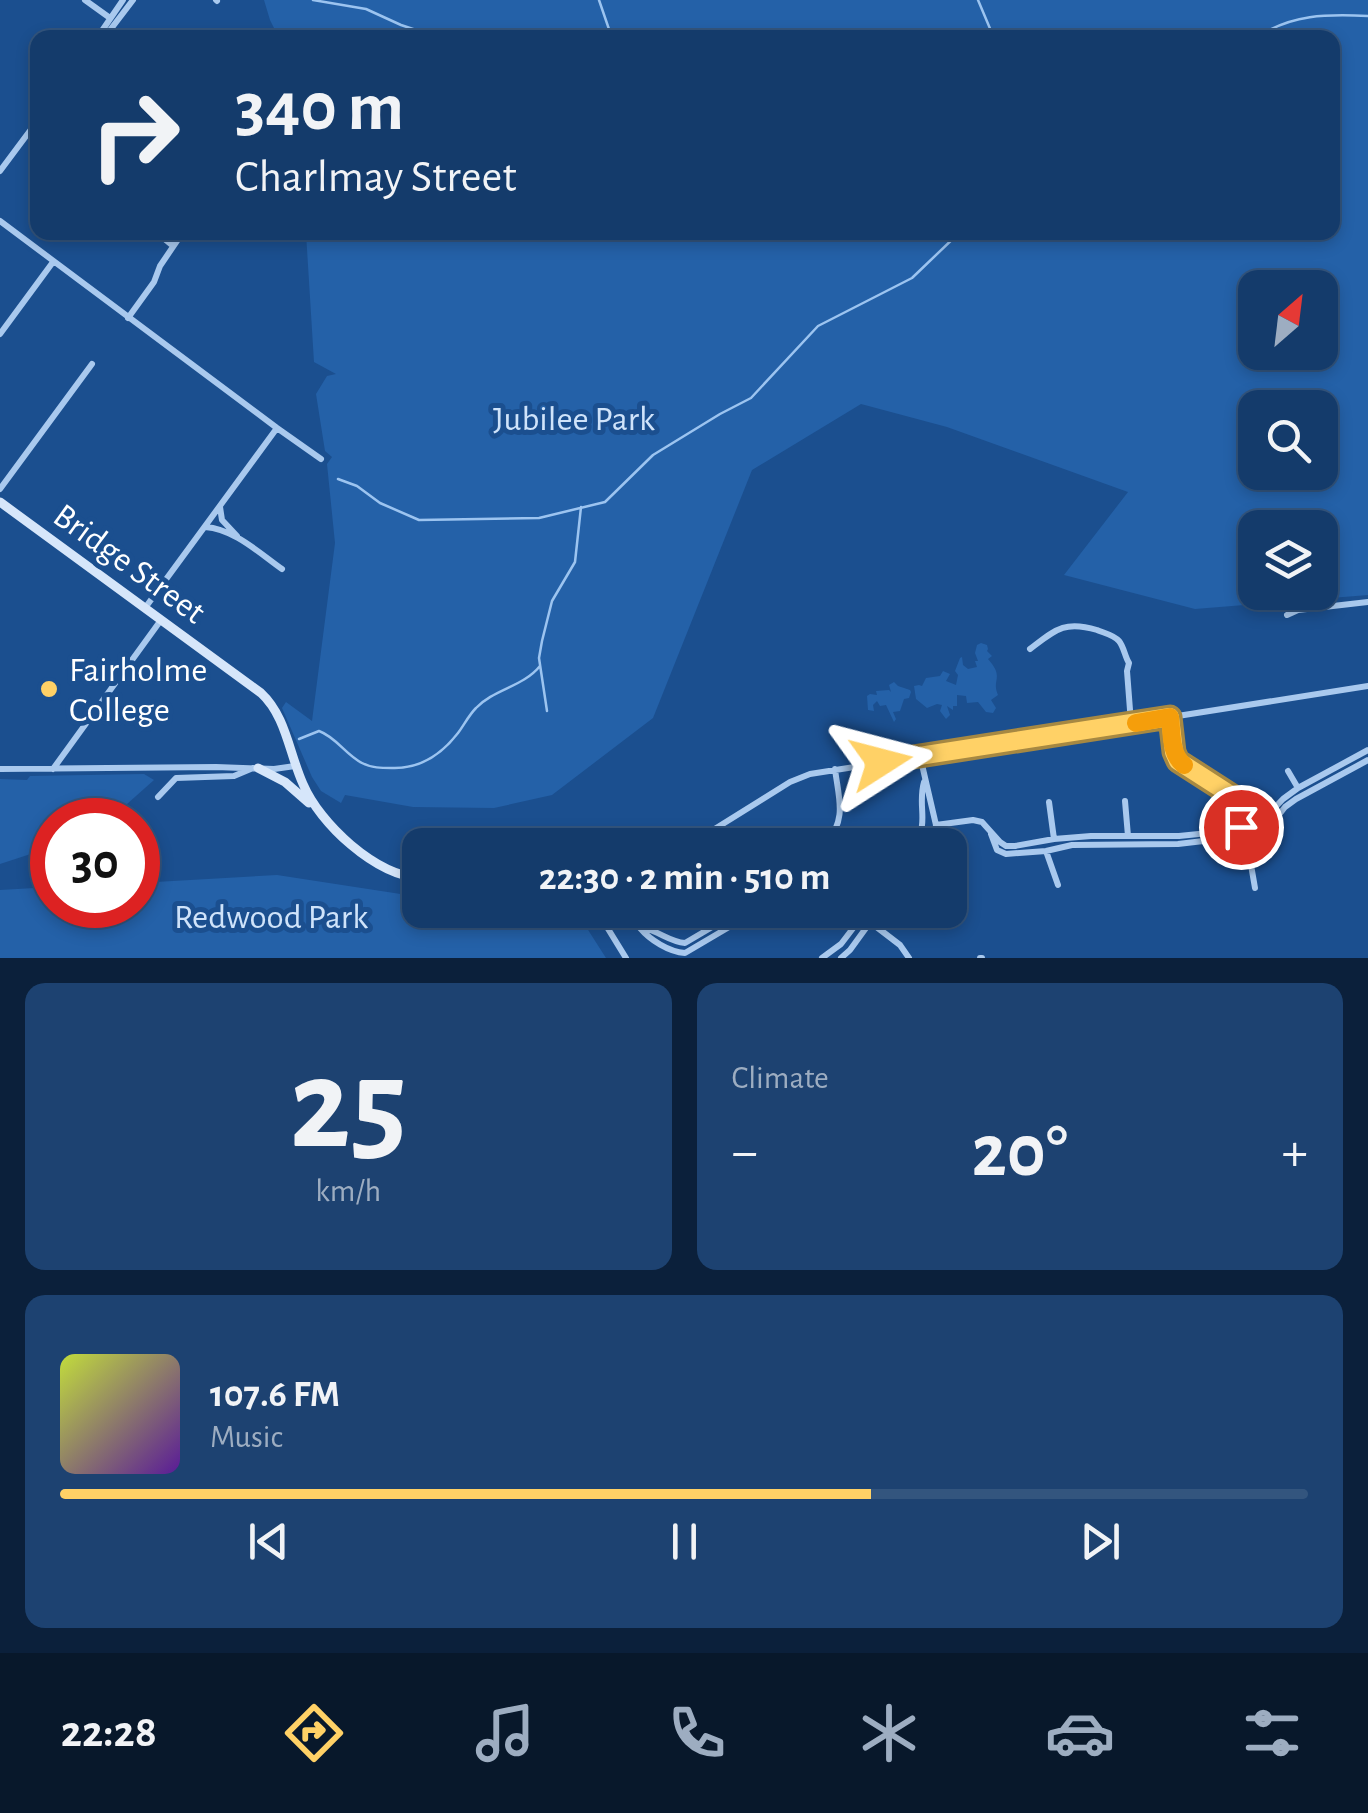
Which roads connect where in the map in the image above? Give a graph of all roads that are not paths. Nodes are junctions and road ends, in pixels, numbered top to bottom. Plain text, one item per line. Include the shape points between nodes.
1 (85, 0) edge
2 (123, 0) edge
3 (133, 0) edge
4 (110, 18) junction
5 (105, 30) edge
6 (108, 30) edge
7 (30, 131) edge
8 (0, 171) edge
9 (0, 222) edge
10 (166, 240) edge
11 (177, 240) edge
12 (173, 246) junction
13 (53, 262) junction
14 (128, 318) junction
15 (0, 334) edge
16 (92, 364) dead end
17 (276, 428) junction
18 (321, 459) dead end
19 (0, 489) edge
20 (0, 502) edge
21 (220, 507) junction
22 (205, 528) junction
23 (238, 537) junction
24 (282, 569) dead end
25 (1368, 602) edge
26 (145, 608) junction
27 (1287, 615) dead end
28 (161, 620) junction
29 (1030, 649) dead end
30 (1368, 686) edge
31 (1170, 717) junction
32 (1131, 724) junction
33 (1368, 750) edge
34 (920, 756) junction
35 (1368, 760) edge
36 (295, 766) junction
37 (256, 768) junction
38 (0, 769) edge
39 (835, 769) junction
40 (52, 770) junction
41 (1288, 771) dead end
42 (924, 781) junction
43 (1298, 788) junction
44 (158, 796) dead end
45 (1124, 801) dead end
46 (1049, 802) dead end
47 (316, 807) junction
48 (936, 825) junction
49 (1241, 827) junction
50 (717, 828) edge
51 (837, 828) edge
52 (923, 828) edge
53 (936, 828) edge
54 (991, 832) junction
55 (1128, 836) junction
56 (1246, 836) junction
57 (1054, 839) junction
58 (1046, 851) junction
59 (402, 875) edge
60 (1058, 884) dead end
61 (1255, 888) dead end
62 (608, 928) edge
63 (640, 928) joint
64 (710, 928) edge
65 (727, 928) edge
66 (854, 928) edge
67 (865, 928) edge
68 (878, 928) edge
69 (626, 958) edge
70 (822, 958) edge
71 (841, 958) edge
72 (910, 958) edge

1 - 4 street
2 - 4 street
3 - 6 street
4 - 5 street
7 - 8 street
9 - 13 street
10 - 12 street
11 - 12 street
12 - 14 street
13 - 14 street
13 - 15 street
14 - 17 street
16 - 19 street
17 - 18 street
17 - 21 street
20 - 26 street, Bridge Street
21 - 22 street
21 - 23 street
22 - 23 street
22 - 26 street
23 - 24 street
25 - 27 street
26 - 28 street, Bridge Street
28 - 36 street, Bridge Street via 272,704
28 - 40 street
29 - 32 street via 1070,625 1114,637 1126,660
30 - 31 street
31 - 32 street
31 - 49 street via 1178,761 1236,800
32 - 34 street
33 - 43 street
34 - 39 street
34 - 42 street
35 - 56 street via 1297,798 1271,825
36 - 37 street
36 - 47 street, Bridge Street
37 - 40 street
37 - 44 street via 234,776 176,778
37 - 47 street
38 - 40 street
39 - 50 street via 800,777
39 - 51 street
41 - 43 street
42 - 48 street
42 - 52 street
43 - 49 street via 1262,821
45 - 55 street
46 - 57 street
47 - 59 street, Bridge Street via 380,866
48 - 53 street
48 - 54 street via 973,820
49 - 55 street
54 - 57 street via 1006,846
54 - 58 street via 1001,853
55 - 57 street
56 - 58 street
56 - 61 street
58 - 60 street
62 - 69 street
63 - 64 street via 685,943
63 - 65 street via 684,953
66 - 70 street
67 - 71 street
68 - 72 street

